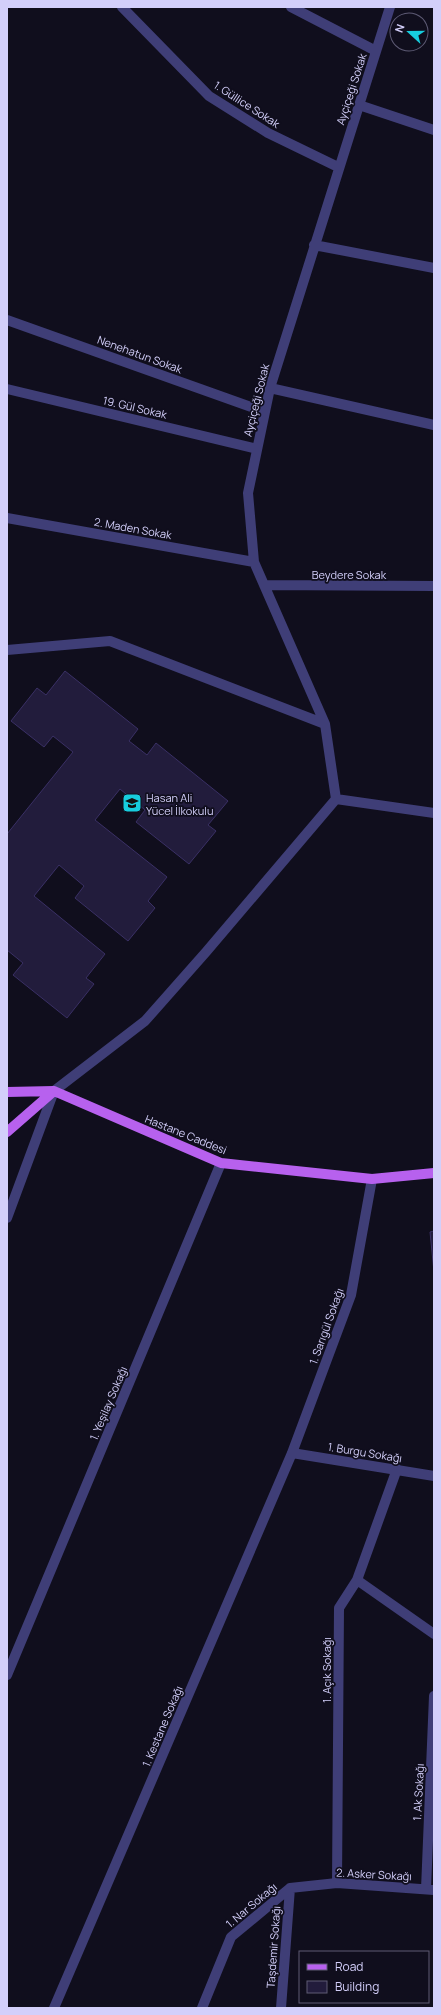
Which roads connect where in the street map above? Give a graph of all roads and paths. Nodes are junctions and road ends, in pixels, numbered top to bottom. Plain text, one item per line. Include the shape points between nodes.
1 (122, 7) edge
2 (291, 7) edge
3 (390, 7) edge
4 (376, 51) junction
5 (359, 105) junction
6 (434, 130) edge
7 (338, 167) junction
8 (314, 245) junction
9 (434, 268) edge
10 (7, 320) edge
11 (270, 388) junction
12 (7, 389) edge
13 (265, 412) junction
14 (434, 424) edge
15 (257, 449) junction
16 (7, 518) edge
17 (254, 562) junction
18 (264, 585) junction
19 (434, 586) edge
20 (7, 650) edge
21 (325, 724) junction
22 (336, 798) junction
23 (434, 814) edge
24 (54, 1091) junction
25 (7, 1092) edge
26 (7, 1132) edge
27 (221, 1163) junction
28 (434, 1173) edge
29 (372, 1179) junction
30 (7, 1218) edge
31 (292, 1453) junction
32 (397, 1469) junction
33 (434, 1476) edge
34 (357, 1580) junction
35 (434, 1634) edge
36 (7, 1675) edge
37 (434, 1696) edge
38 (337, 1883) junction
39 (290, 1888) junction
40 (430, 1890) edge
41 (54, 2008) edge
42 (202, 2008) edge
43 (281, 2008) edge

1 - 7 street, 1. Güllice Sokak via 209,96 268,133
2 - 4 street
3 - 4 street, Ayçiçeği Sokak
4 - 5 street, Ayçiçeği Sokak
5 - 6 street
5 - 7 street, Ayçiçeği Sokak
7 - 8 street, Ayçiçeği Sokak
8 - 9 street
8 - 11 street, Ayçiçeği Sokak
10 - 13 street, Nenehatun Sokak
11 - 13 street, Ayçiçeği Sokak
11 - 14 street
12 - 15 street, 19. Gül Sokak
13 - 15 street, Ayçiçeği Sokak
15 - 17 street, Ayçiçeği Sokak via 248,492
16 - 17 street, 2. Maden Sokak
17 - 18 street, Ayçiçeği Sokak
18 - 19 street, Beydere Sokak
18 - 21 street, Ayçiçeği Sokak
20 - 21 street via 110,642
21 - 22 street, Ayçiçeği Sokak
22 - 23 street
22 - 24 street via 145,1021
24 - 25 main road, Hastane Caddesi
24 - 26 main road
24 - 27 main road, Hastane Caddesi
24 - 30 street
27 - 29 main road, Hastane Caddesi
27 - 36 street, 1. Yeşilay Sokağı
28 - 29 main road, Hastane Caddesi
29 - 31 street, 1. Sarıgül Sokağı via 351,1295
31 - 32 street, 1. Burgu Sokağı
31 - 41 street, 1. Kestane Sokağı
32 - 33 street, 1. Burgu Sokağı
32 - 34 street, 1. Açık Sokağı
34 - 35 street
34 - 38 street, 1. Açık Sokağı via 339,1608
37 - 40 street, 1. Ak Sokağı
38 - 39 street, 2. Asker Sokağı
38 - 40 street, 2. Asker Sokağı
39 - 42 street, 1. Nar Sokağı via 231,1937
39 - 43 street, Taşdemir Sokağı

